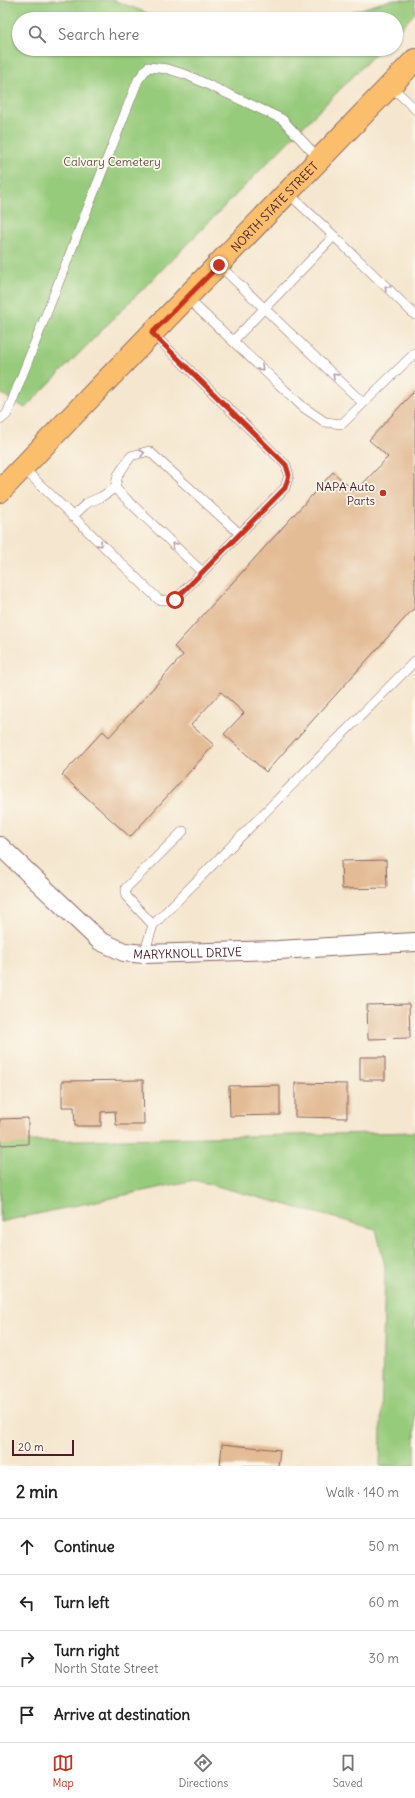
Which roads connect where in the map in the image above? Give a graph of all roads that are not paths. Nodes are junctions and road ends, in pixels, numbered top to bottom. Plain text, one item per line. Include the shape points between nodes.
1 (415, 60) edge
2 (390, 85) junction
3 (415, 109) edge
4 (319, 159) junction
5 (287, 192) junction
6 (334, 236) junction
7 (219, 265) junction
8 (187, 298) junction
9 (264, 308) junction
10 (415, 315) edge
11 (152, 333) junction
12 (233, 341) junction
13 (415, 353) edge
14 (363, 403) junction
15 (0, 420) edge
16 (23, 468) junction
17 (115, 488) junction
18 (0, 491) edge
19 (72, 517) junction
20 (240, 534) junction
21 (202, 572) junction
22 (415, 661) edge
23 (182, 831) dead end
24 (0, 846) edge
25 (153, 925) junction
26 (415, 942) edge
27 (144, 954) junction

1 - 2 main road, NORTH STATE STREET
2 - 3 lane
2 - 4 main road, NORTH STATE STREET
4 - 5 main road, NORTH STATE STREET
4 - 15 lane via 282,119 188,75 168,69 148,68 138,80 6,414
5 - 6 lane
5 - 7 main road, NORTH STATE STREET
6 - 9 lane
10 -> 6 lane
7 - 8 main road, NORTH STATE STREET
7 - 9 lane
8 - 11 main road, NORTH STATE STREET
8 - 12 lane
9 - 12 lane
14 -> 9 lane
11 - 16 main road, NORTH STATE STREET
11 - 20 lane via 286,465 289,475 285,488
12 -> 14 lane via 302,407 325,422 342,424
13 - 14 lane
16 - 18 main road, NORTH STATE STREET
16 - 19 lane
17 - 19 lane via 87,503
17 -> 20 lane via 118,475 131,456 149,451
21 -> 17 lane
19 -> 21 lane via 159,600 175,600
20 - 21 lane
22 - 25 lane
23 - 25 lane via 126,888 126,896
24 - 27 street, MARYKNOLL DRIVE via 100,941 124,952
25 - 27 lane
26 - 27 street, MARYKNOLL DRIVE

